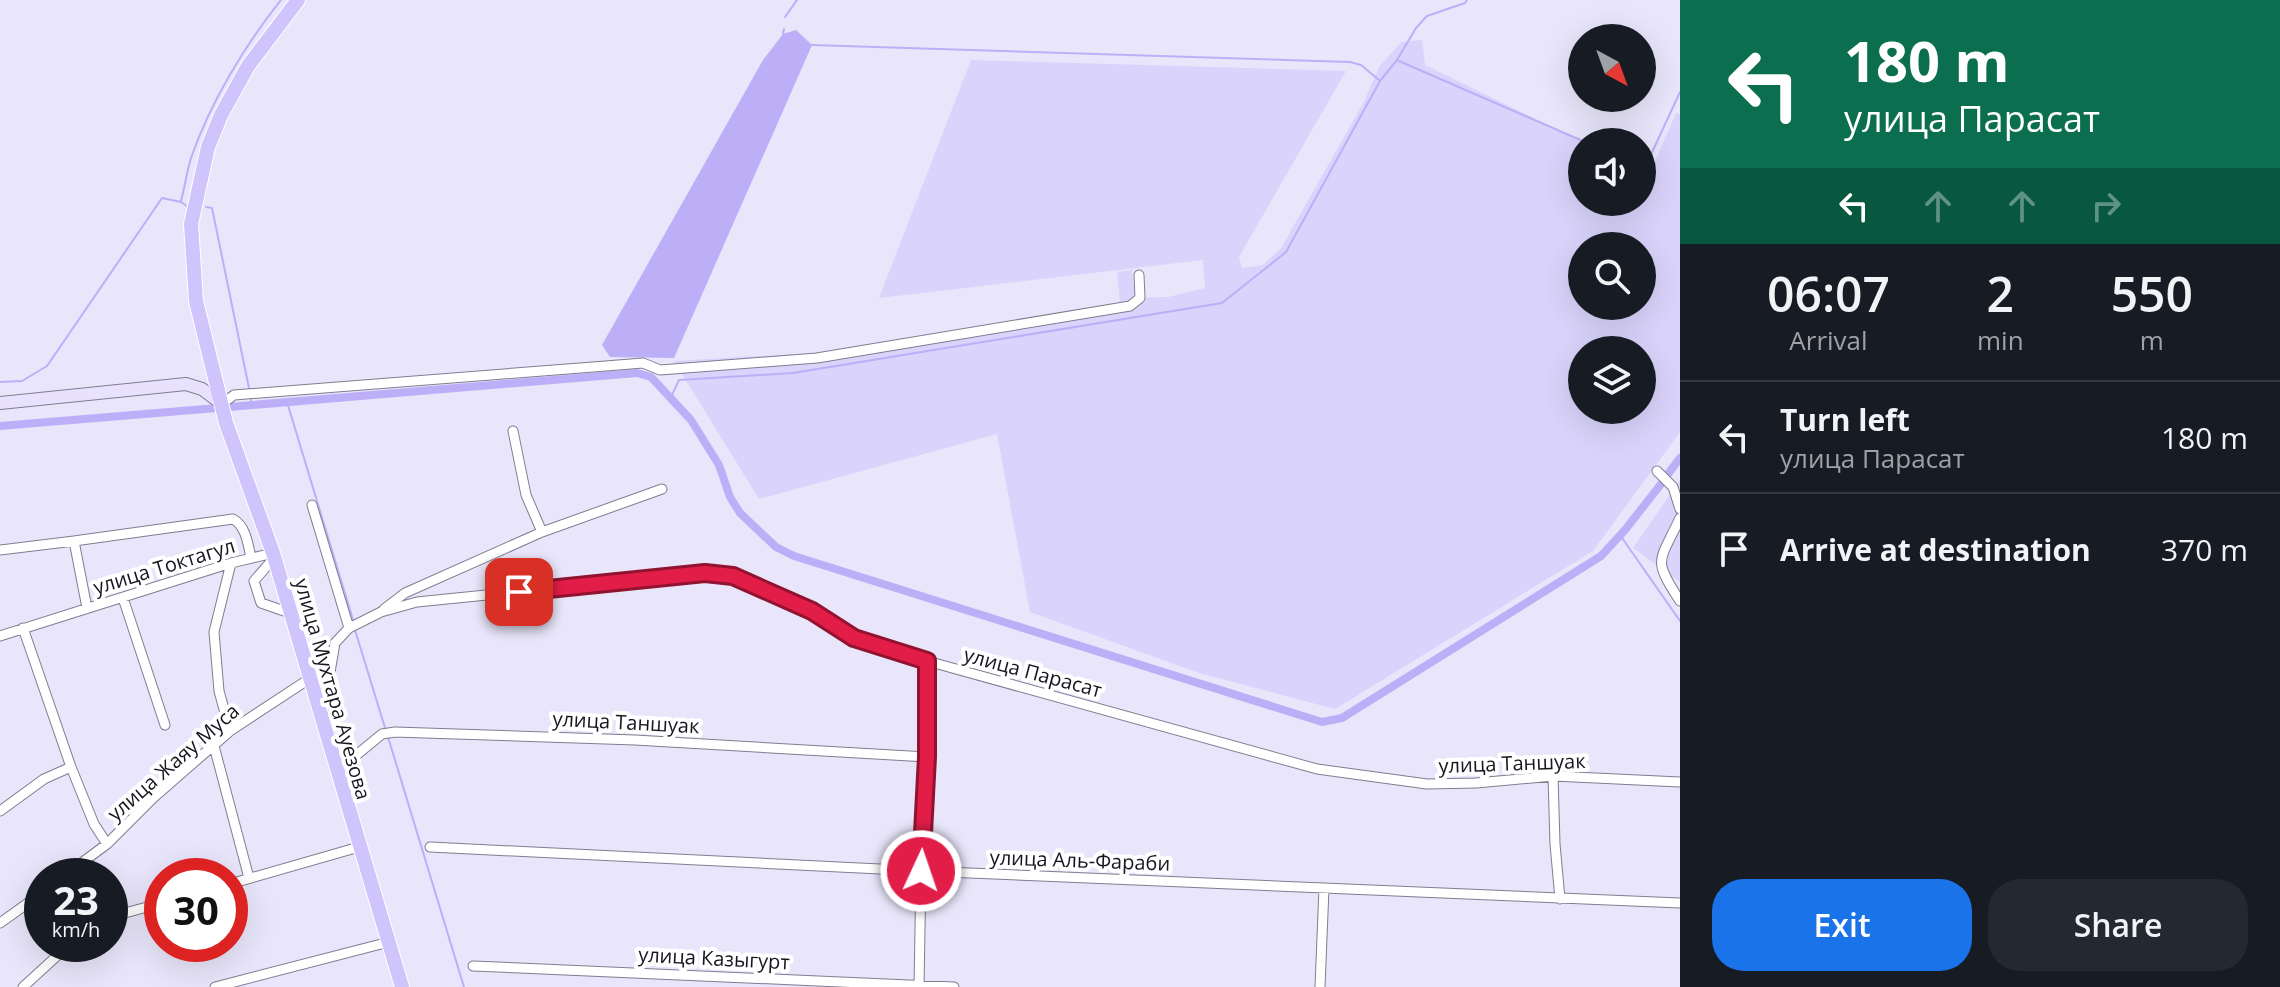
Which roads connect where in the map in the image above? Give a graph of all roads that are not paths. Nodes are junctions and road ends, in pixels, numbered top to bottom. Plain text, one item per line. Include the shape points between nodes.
1 (298, 0) edge
2 (1139, 275) dead end
3 (0, 403) edge
4 (222, 404) junction
5 (513, 431) dead end
6 (1657, 471) dead end
7 (662, 489) dead end
8 (312, 505) dead end
9 (1680, 509) edge
10 (1680, 518) edge
11 (542, 532) junction
12 (74, 541) junction
13 (0, 550) edge
14 (273, 556) junction
15 (251, 558) junction
16 (231, 563) junction
17 (422, 585) junction
18 (123, 598) junction
19 (426, 601) junction
20 (1680, 601) edge
21 (87, 608) junction
22 (381, 612) junction
23 (290, 613) junction
24 (353, 626) junction
25 (23, 628) junction
26 (0, 636) edge
27 (927, 661) junction
28 (309, 679) junction
29 (321, 721) junction
30 (165, 725) dead end
31 (230, 731) junction
32 (214, 746) junction
33 (927, 757) junction
34 (71, 767) junction
35 (337, 771) junction
36 (1345, 774) joint
37 (1553, 776) junction
38 (1680, 782) edge
39 (0, 811) edge
40 (107, 844) junction
41 (359, 847) junction
42 (430, 847) dead end
43 (88, 858) edge
44 (921, 871) junction
45 (249, 878) joint
46 (1324, 888) junction
47 (1560, 899) junction
48 (1680, 903) edge
49 (24, 906) edge
50 (0, 923) edge
51 (389, 942) junction
52 (50, 962) edge
53 (473, 966) dead end
54 (919, 986) edge
55 (23, 987) edge
56 (215, 987) edge
57 (402, 987) edge
58 (954, 987) edge
59 (1320, 987) edge

1 - 4 main road, улица Мухтара Ауезова via 229,99 208,147 194,206 196,301
2 - 4 street via 1140,298 1130,306 817,358 660,370 643,363 234,395
3 - 4 main road via 186,384
4 - 14 main road, улица Мухтара Ауезова
5 - 11 street via 526,495
6 - 9 street via 1673,487
7 - 11 street
8 - 24 street
10 - 20 street via 1660,562
11 - 17 street
12 - 13 street
12 - 15 street, улица Токтагул via 233,519 243,529
12 - 21 street, улица Токтагул
14 - 15 street, улица Токтагул
14 - 23 main road, улица Мухтара Ауезова
14 - 23 street via 254,581 258,600
15 - 16 street, улица Токтагул
16 - 18 street, улица Токтагул
16 - 31 street via 214,632 219,691
17 - 19 street
17 - 22 street
18 - 21 street, улица Токтагул
18 - 30 street
19 - 22 street, улица Парасат
19 - 27 street, улица Парасат via 705,573 733,576 812,611 854,638
21 - 25 street, улица Токтагул
22 - 24 street, улица Парасат
23 - 28 main road, улица Мухтара Ауезова
24 - 29 street via 335,643
25 - 26 street, улица Токтагул
25 - 34 street
27 - 33 street
27 - 36 street, улица Парасат
28 - 29 main road, улица Мухтара Ауезова
28 - 31 street, улица Жаяу Муса
29 - 35 main road, улица Мухтара Ауезова
31 - 32 street, улица Жаяу Муса
32 - 40 street, улица Жаяу Муса
32 - 45 street
33 - 35 street, улица Таншуак via 635,740 387,733
33 - 44 street
34 - 39 street via 44,779
34 - 40 street
35 - 41 main road, улица Мухтара Ауезова
36 - 37 street, улица Таншуак via 1427,784
37 - 38 street, улица Таншуак
37 - 47 street
40 - 43 street, улица Жаяу Муса
41 - 45 street
41 - 51 main road, улица Мухтара Ауезова
42 - 44 street, улица Аль-Фараби
44 - 46 street, улица Аль-Фараби
44 - 54 street
46 - 47 street, улица Аль-Фараби
46 - 59 street
47 - 48 street, улица Аль-Фараби
49 - 50 street
51 - 56 street
51 - 57 main road, улица Мухтара Ауезова
52 - 55 street
53 - 54 street, улица Казыгурт
54 - 58 street, улица Казыгурт

